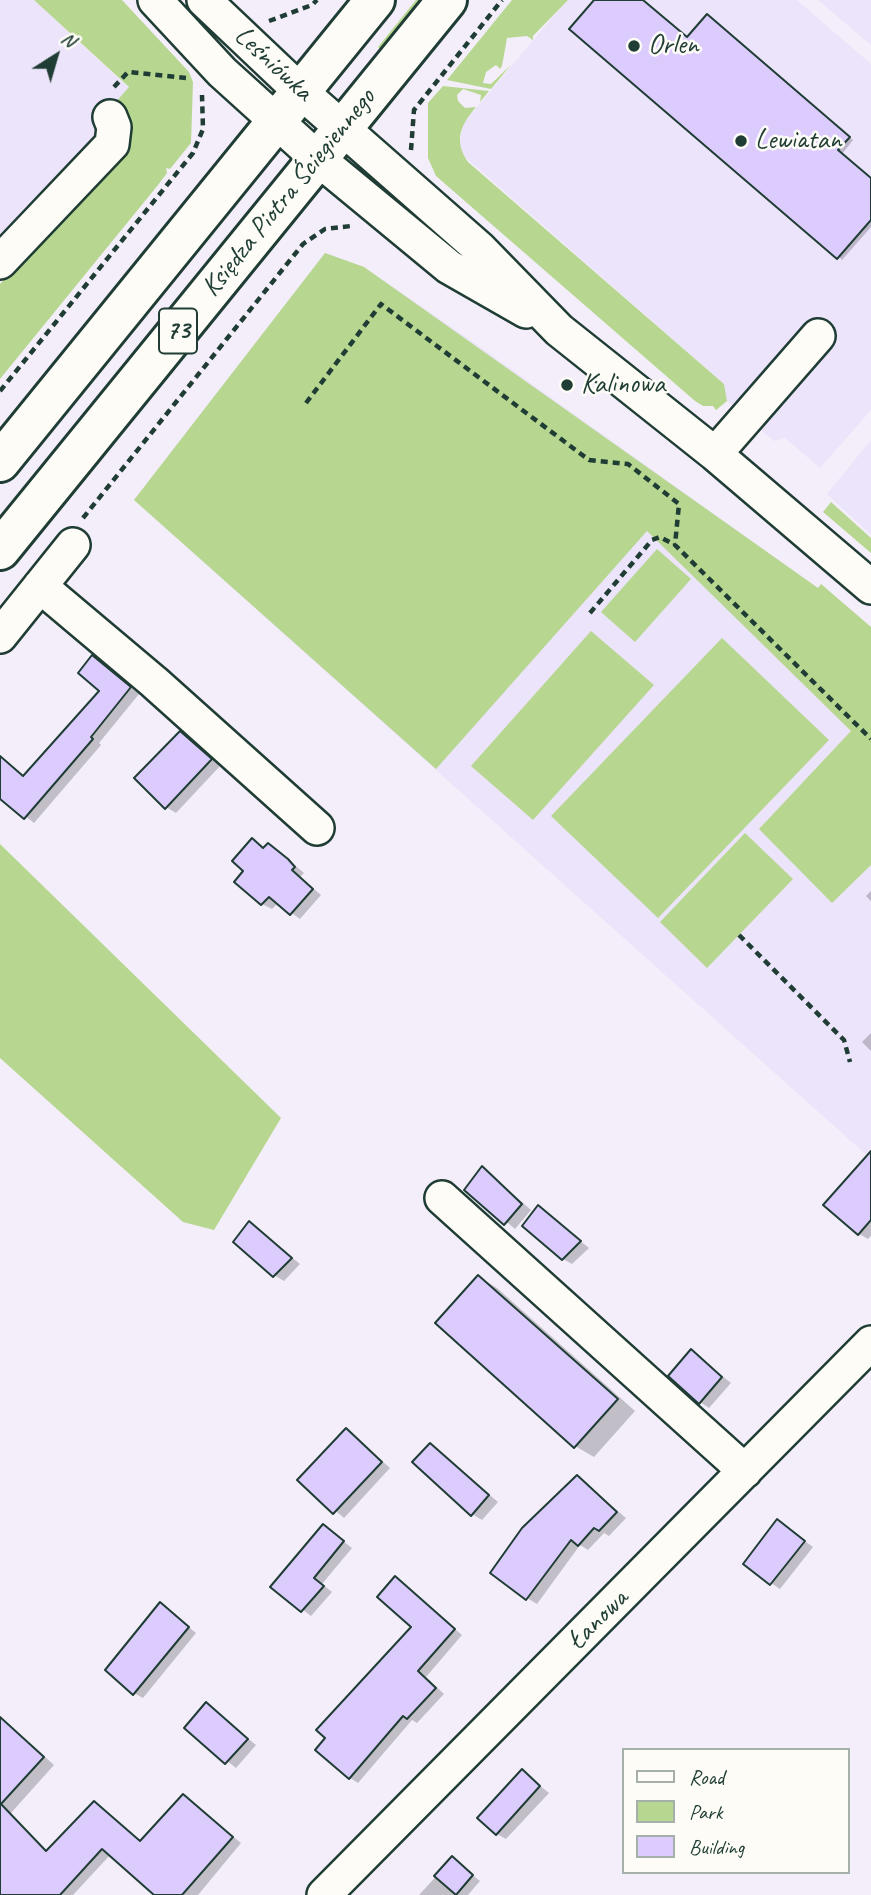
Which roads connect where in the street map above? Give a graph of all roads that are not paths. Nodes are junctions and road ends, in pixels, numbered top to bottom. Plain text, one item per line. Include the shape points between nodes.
1 (155, 0) edge
2 (204, 0) edge
3 (374, 0) edge
4 (447, 0) edge
5 (299, 90) junction
6 (111, 103) road end
7 (275, 121) junction
8 (343, 127) junction
9 (317, 158) junction
10 (0, 262) edge
11 (559, 330) junction
12 (818, 336) dead end
13 (34, 420) junction
14 (0, 443) edge
15 (715, 454) junction
16 (0, 462) edge
17 (73, 545) road end
18 (0, 550) edge
19 (40, 586) junction
20 (871, 587) edge
21 (0, 636) edge
22 (317, 828) dead end
23 (442, 1198) dead end
24 (871, 1343) edge
25 (745, 1471) junction
26 (324, 1895) edge

1 - 7 street, Leśniówka via 211,76
2 - 5 street, Leśniówka
3 - 5 main road, Księdza Piotra Ściegiennego / 73
4 - 8 main road, Księdza Piotra Ściegiennego / 73
5 - 7 main road, Księdza Piotra Ściegiennego / 73
5 - 8 street, Leśniówka
6 - 10 street via 112,144
7 - 9 street
7 - 13 main road, Księdza Piotra Ściegiennego / 73
8 - 9 main road, Księdza Piotra Ściegiennego / 73
8 - 11 street via 480,249
9 - 11 street via 449,267
9 - 18 main road, Księdza Piotra Ściegiennego / 73
11 - 15 street
12 - 15 street
13 - 14 street
13 - 16 main road, Księdza Piotra Ściegiennego / 73
15 - 20 street
17 - 19 street
19 - 21 street
19 - 22 street
23 - 25 street
24 - 25 street, Łanowa
25 - 26 street, Łanowa

